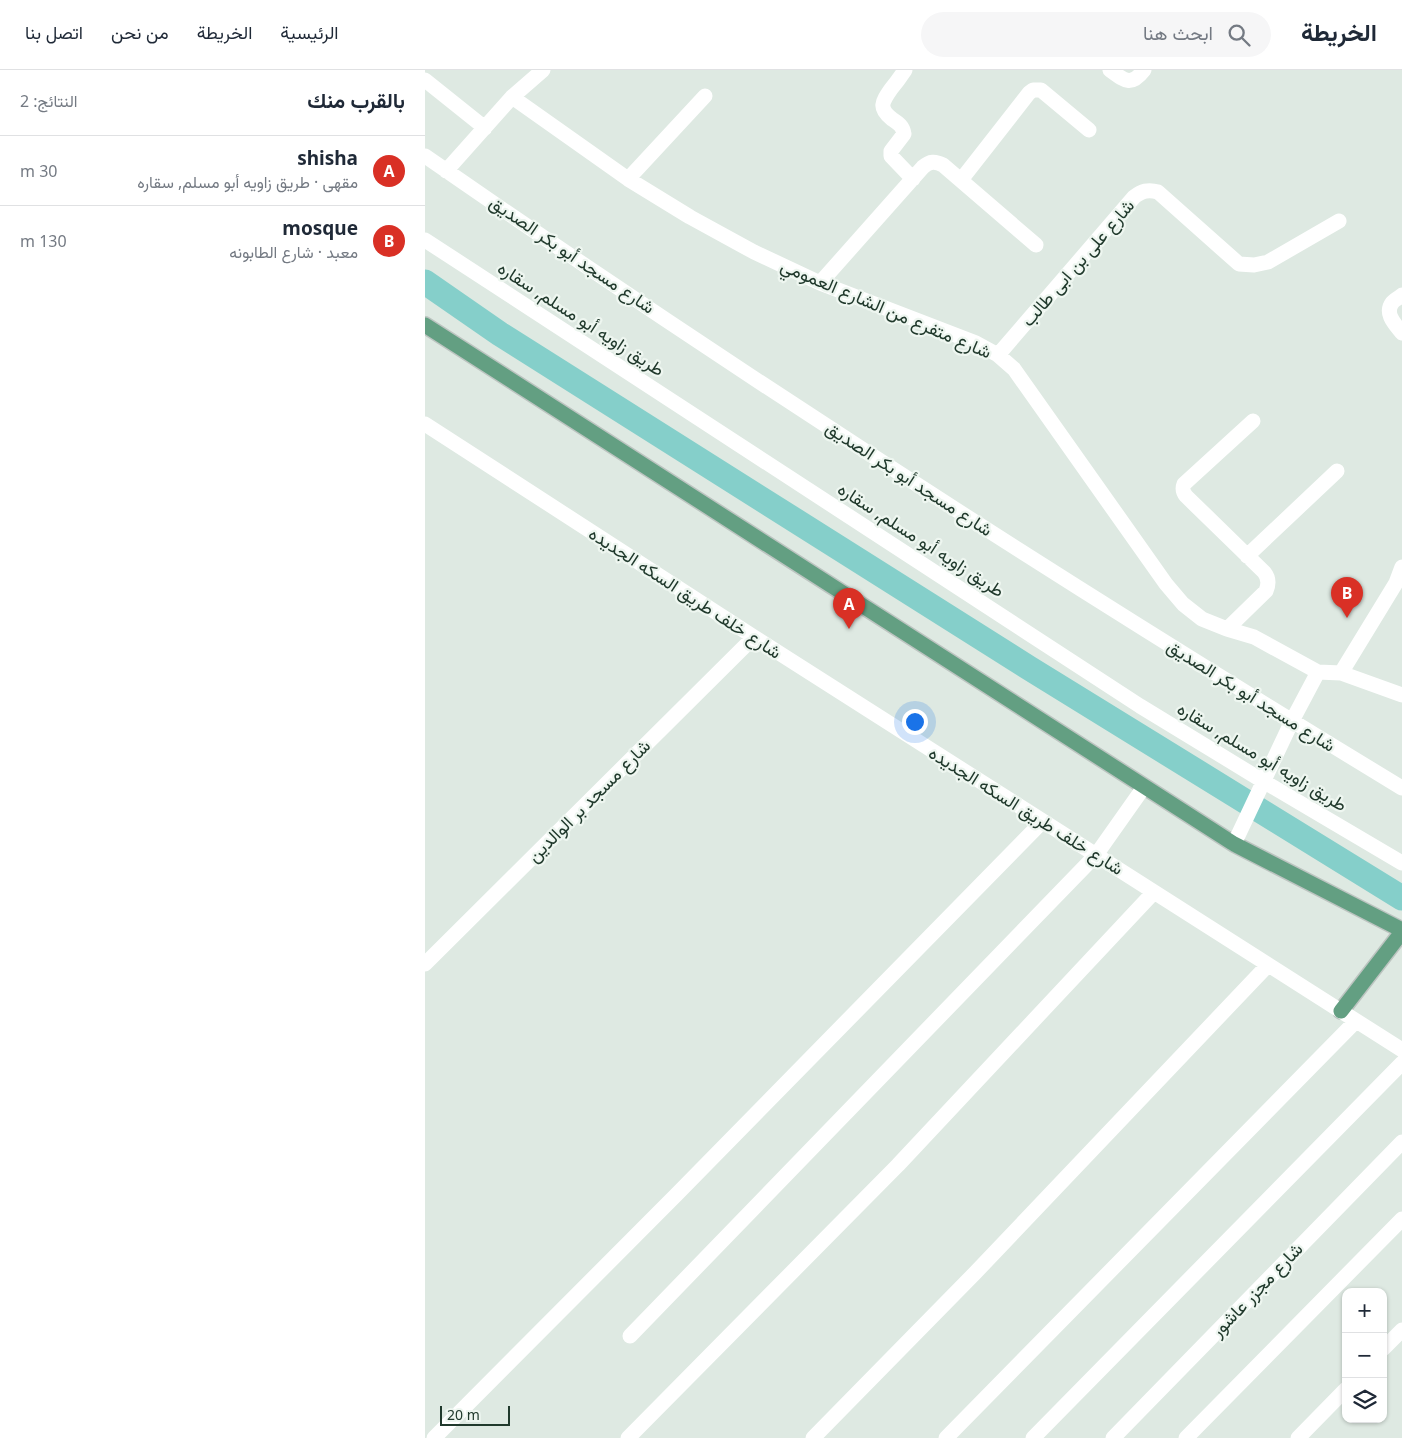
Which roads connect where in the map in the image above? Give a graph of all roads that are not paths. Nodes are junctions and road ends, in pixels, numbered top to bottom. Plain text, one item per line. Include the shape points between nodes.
1 (543, 70) edge
2 (905, 70) edge
3 (1110, 70) edge
4 (1142, 73) edge
5 (426, 84) edge
6 (705, 96) dead end
7 (512, 97) junction
8 (485, 128) junction
9 (1089, 130) dead end
10 (425, 156) edge
11 (446, 171) junction
12 (628, 179) junction
13 (913, 179) junction
14 (961, 180) junction
15 (1339, 221) dead end
16 (425, 240) edge
17 (1036, 245) dead end
18 (820, 283) junction
19 (1402, 296) edge
20 (425, 325) edge
21 (1402, 333) edge
22 (998, 356) junction
23 (1253, 421) dead end
24 (425, 424) edge
25 (1337, 471) dead end
26 (1247, 556) junction
27 (1402, 567) edge
28 (1227, 629) junction
29 (754, 637) junction
30 (1318, 672) junction
31 (1341, 673) junction
32 (1402, 695) edge
33 (1291, 721) junction
34 (1145, 787) junction
35 (1260, 788) junction
36 (1402, 788) edge
37 (1043, 822) junction
38 (1237, 837) junction
39 (1096, 855) junction
40 (1402, 863) edge
41 (1154, 892) junction
42 (1402, 931) edge
43 (425, 964) edge
44 (1269, 965) junction
45 (1341, 1011) junction
46 (1356, 1020) junction
47 (1402, 1050) edge
48 (1402, 1063) edge
49 (1402, 1142) edge
50 (1402, 1219) edge
51 (1402, 1330) edge
52 (630, 1336) dead end
53 (1387, 1346) edge
54 (1342, 1392) edge
55 (434, 1438) edge
56 (627, 1438) edge
57 (813, 1438) edge
58 (946, 1438) edge
59 (1033, 1438) edge
60 (1113, 1438) edge
61 (1187, 1438) edge
62 (1298, 1438) edge

1 - 7 street
2 - 13 street via 883,100 883,108 904,130 891,156
3 - 4 street via 1127,81
5 - 8 street
6 - 12 street
7 - 8 street
7 - 12 street, شارع متفرع من الشارع العمومي
8 - 11 street
9 - 14 street via 1041,90 1033,90
10 - 11 street, شارع مسجد أبو بكر الصديق
11 - 33 street, شارع مسجد أبو بكر الصديق via 725,359
12 - 18 street, شارع متفرع من الشارع العمومي via 754,252
13 - 14 street via 923,167 935,162
13 - 18 street
14 - 17 street
15 - 22 street, شارع على بن ابى طالب via 1268,262 1239,264 1158,192 1145,190 1134,197
16 - 35 street, طريق زاويه أبو مسلم, سقاره via 1140,706
18 - 22 street, شارع متفرع من الشارع العمومي via 976,343
19 - 21 street via 1392,303 1389,311
20 - 34 main road
22 - 28 street, شارع متفرع من الشارع العمومي via 1015,369 1166,584 1202,619
23 - 26 street via 1183,487 1186,496
24 - 29 street, شارع خلف طريق السكه الجديده
25 - 26 street
26 - 28 street via 1266,575 1266,591
27 - 31 street via 1396,583
28 - 30 street, شارع متفرع من الشارع العمومي via 1254,637
29 - 37 street, شارع خلف طريق السكه الجديده
29 - 43 street, شارع مسجد بر الوالدين
30 - 31 street, شارع متفرع من الشارع العمومي
30 - 33 street
31 - 32 street, شارع متفرع من الشارع العمومي
33 - 35 street
33 - 36 street, شارع مسجد أبو بكر الصديق
34 - 38 main road
34 - 39 street
35 - 38 street
35 - 40 street, طريق زاويه أبو مسلم, سقاره
37 - 39 street, شارع خلف طريق السكه الجديده
37 - 55 street
38 - 42 main road
39 - 41 street, شارع خلف طريق السكه الجديده
39 - 52 street
41 - 44 street, شارع خلف طريق السكه الجديده
41 - 56 street via 898,1164
42 - 45 main road
44 - 45 street, شارع خلف طريق السكه الجديده
44 - 57 street
45 - 46 street, شارع خلف طريق السكه الجديده
46 - 47 street, شارع خلف طريق السكه الجديده
46 - 58 street
48 - 59 street
49 - 60 street, شارع مجزر عاشور
50 - 61 street
51 - 53 street
54 - 62 street

